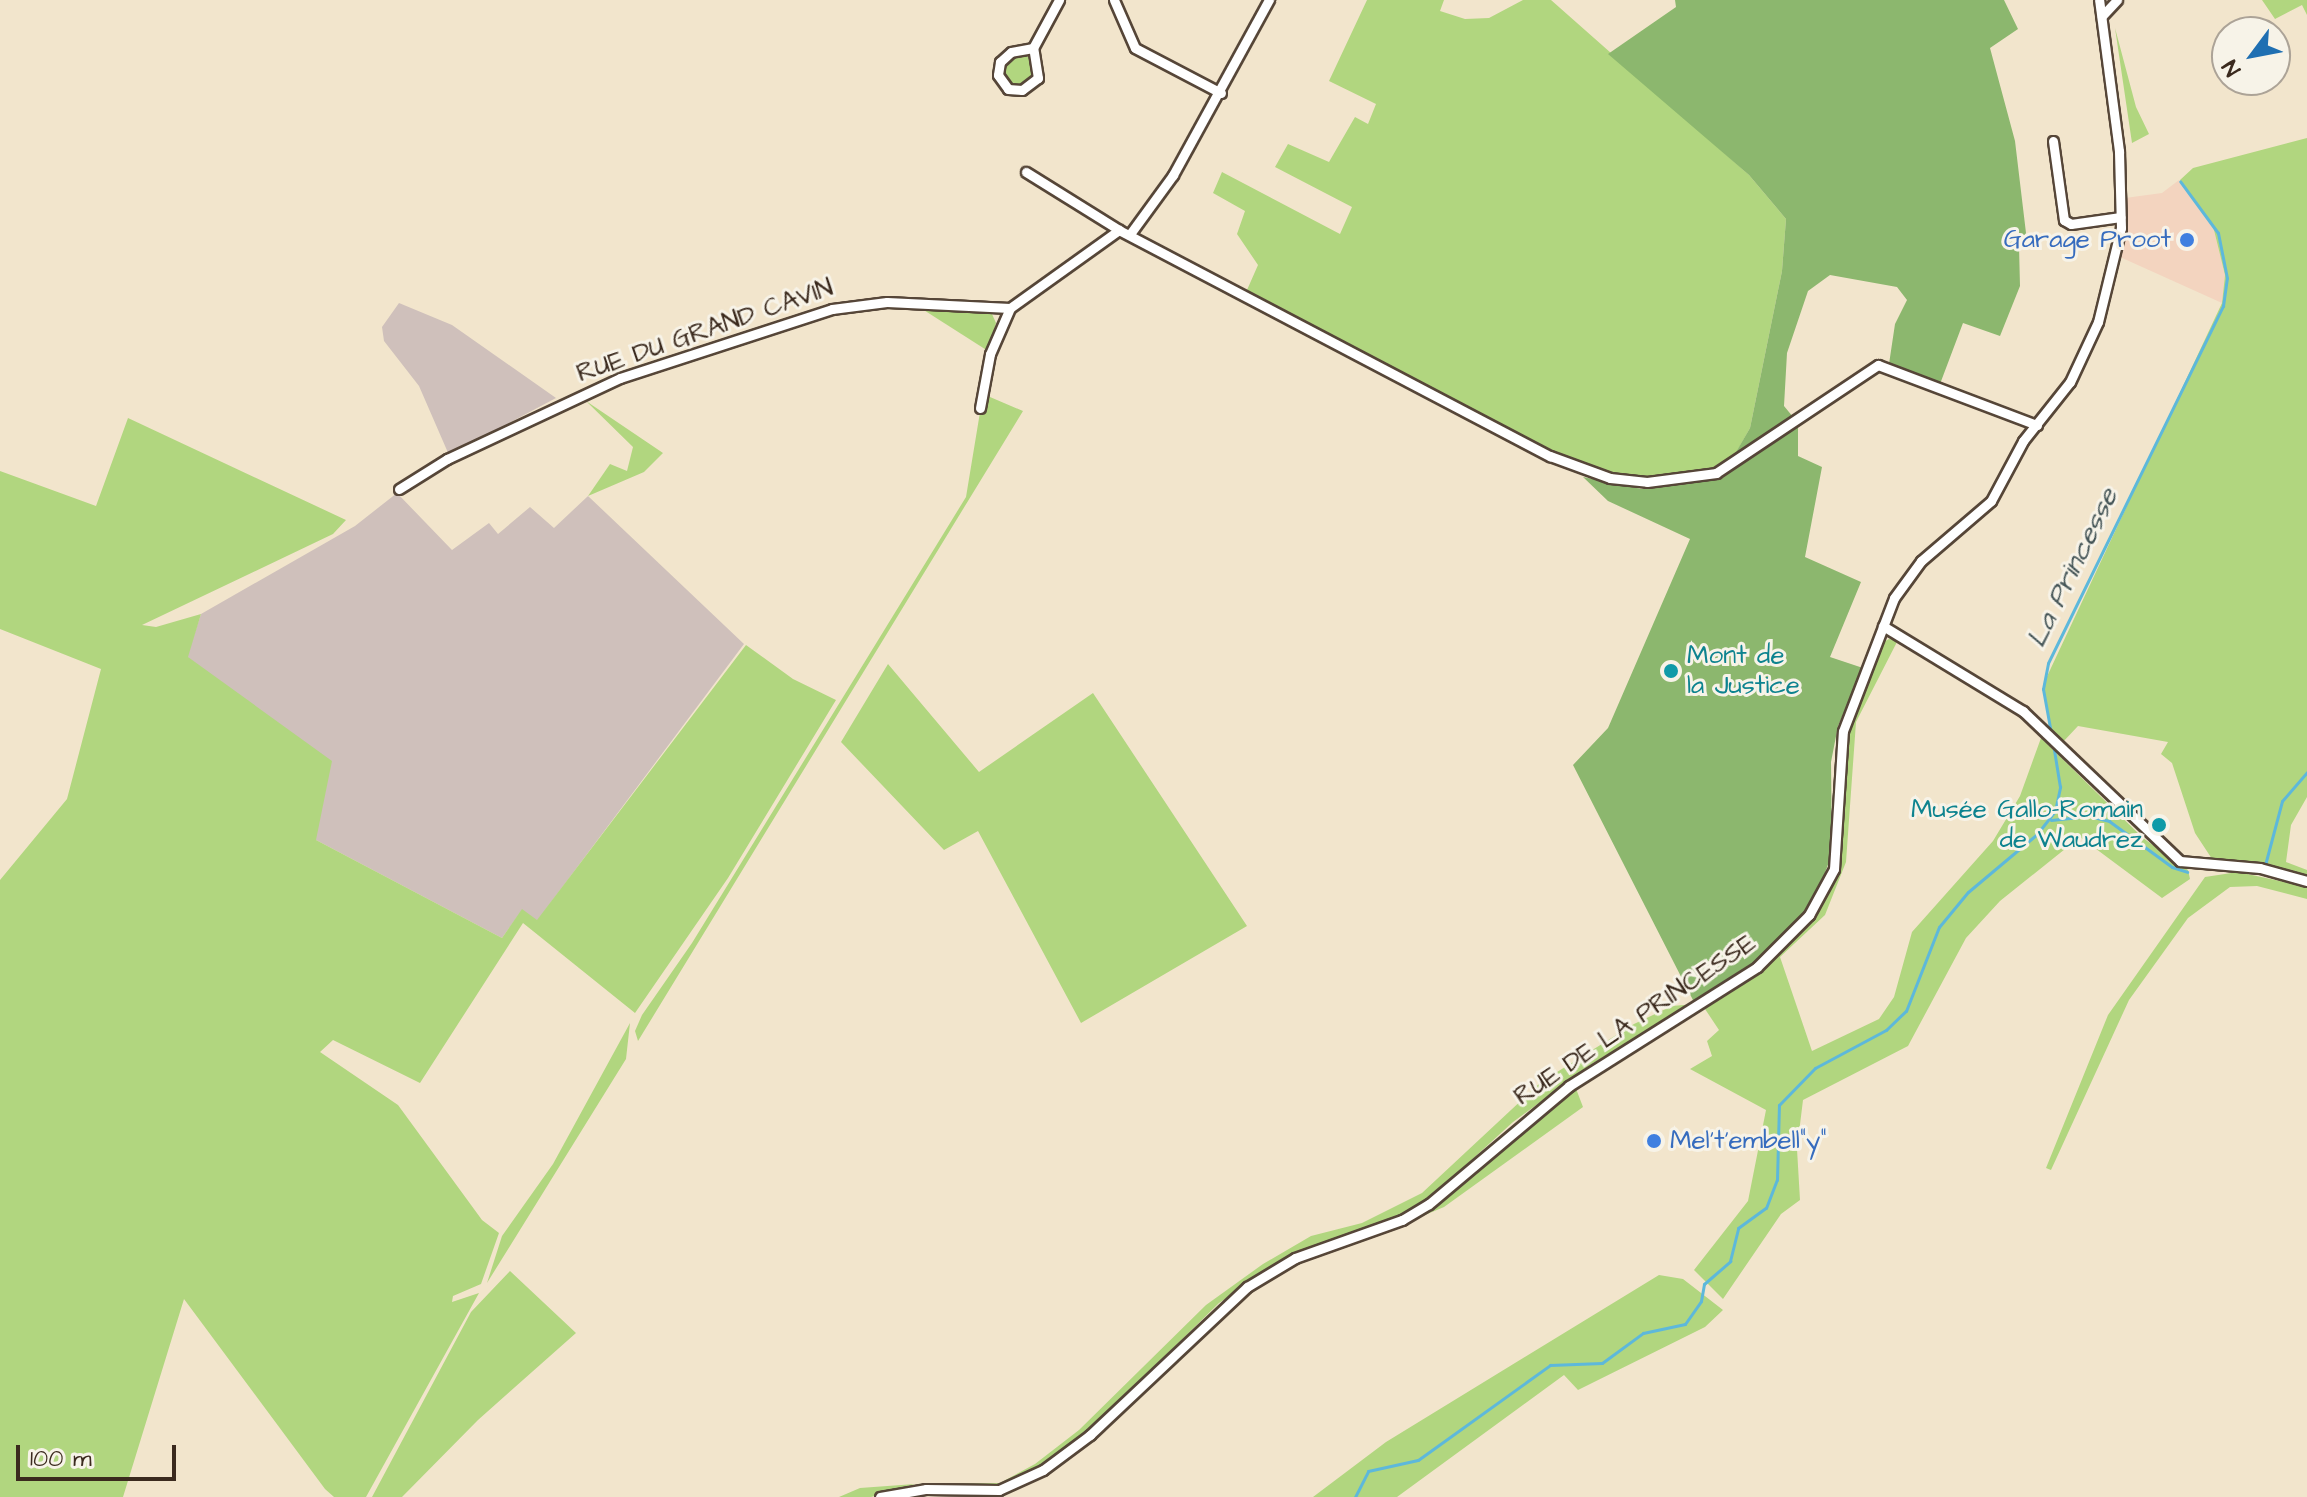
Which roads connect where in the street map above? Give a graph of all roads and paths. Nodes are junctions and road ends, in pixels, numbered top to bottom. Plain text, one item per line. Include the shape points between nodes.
1 (1059, 0) edge
2 (1114, 0) edge
3 (1269, 0) edge
4 (2099, 0) edge
5 (2117, 0) edge
6 (2102, 16) junction
7 (1033, 48) junction
8 (1221, 93) junction
9 (2053, 141) dead end
10 (1026, 172) dead end
11 (2121, 217) junction
12 (1119, 230) junction
13 (1130, 234) junction
14 (1010, 308) junction
15 (980, 408) dead end
16 (2037, 425) junction
17 (399, 489) dead end
18 (1883, 626) junction
19 (2307, 881) edge
20 (880, 1497) edge

1 - 7 street
2 - 8 street via 1135,48
3 - 8 street
4 - 6 street, RUE DE LA PRINCESSE
5 - 6 street
6 - 11 street, RUE DE LA PRINCESSE via 2119,151
7 - 7 street via 1011,52 1000,62 998,75 1008,89 1022,90 1038,78
8 - 13 street
9 - 11 street via 2064,220 2071,224
10 - 12 street
11 - 16 street, RUE DE LA PRINCESSE via 2115,268 2094,334 2070,382
12 - 13 street
12 - 14 street
13 - 16 street via 1550,456 1610,478 1647,482 1716,473 1878,365
14 - 15 street via 990,354
14 - 17 street, RUE DU GRAND CAVIN via 887,302 820,312 620,378 447,459
16 - 18 street, RUE DE LA PRINCESSE via 1983,510 1908,575
18 - 19 street via 1978,680 2044,733 2180,861 2260,868
18 - 20 street, RUE DE LA PRINCESSE via 1840,745 1831,881 1792,934 1723,992 1553,1097 1416,1213 1295,1258 1247,1287 1090,1435 1015,1486 991,1491 914,1490

